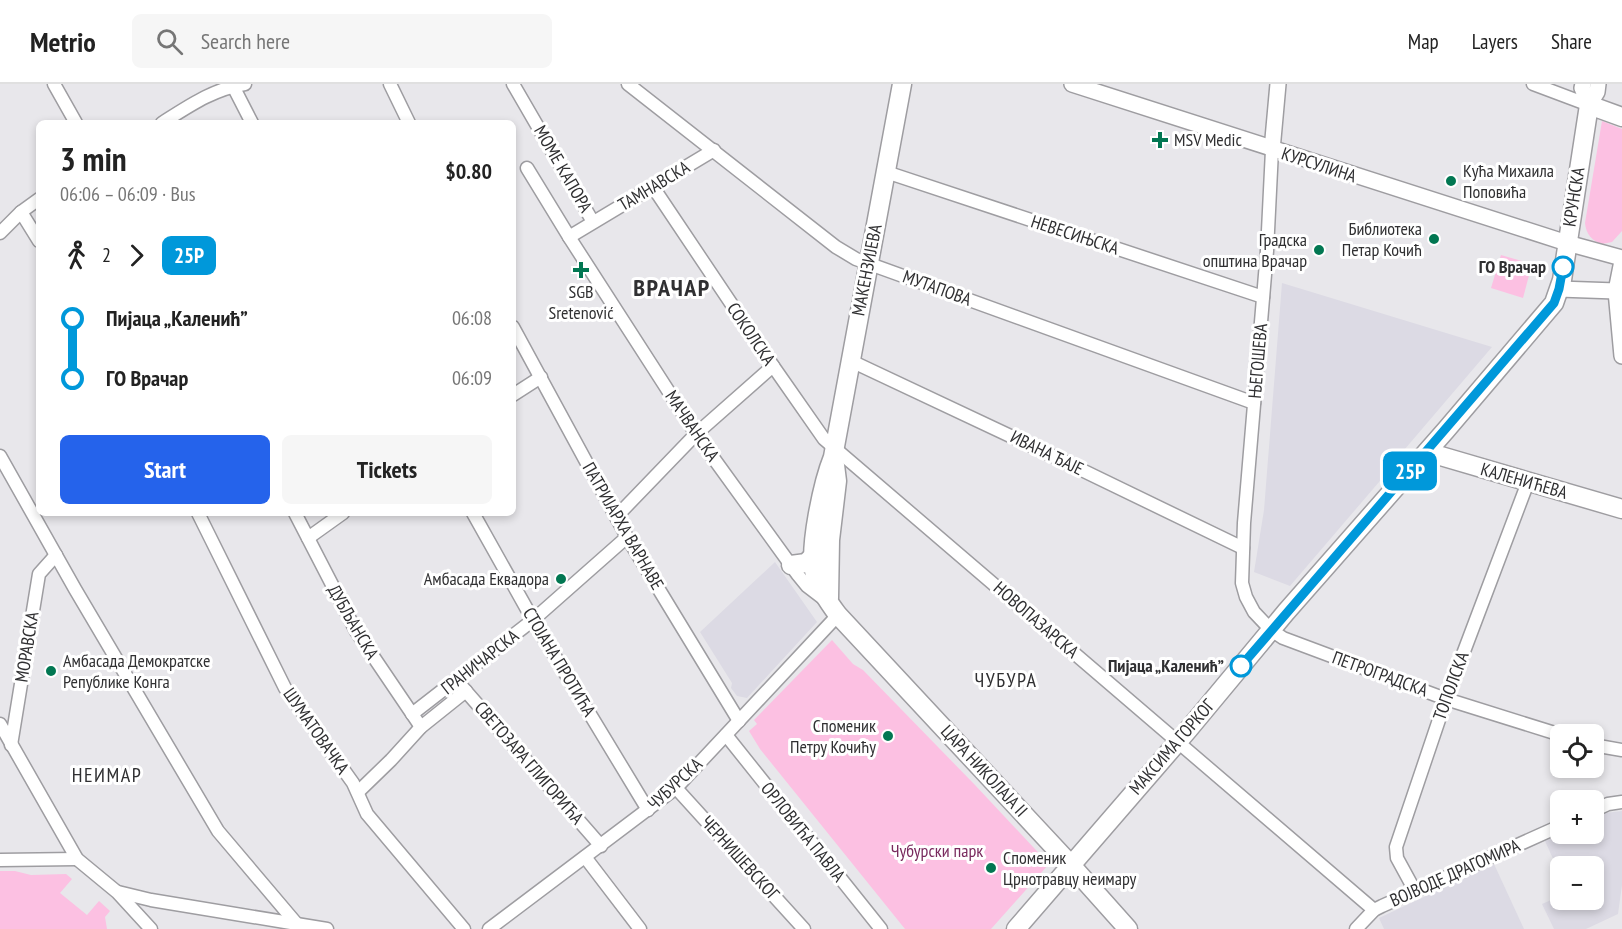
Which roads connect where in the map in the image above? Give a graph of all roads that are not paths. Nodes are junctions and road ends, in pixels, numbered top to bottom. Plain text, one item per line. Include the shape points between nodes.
1 (54, 84) edge
2 (390, 84) edge
3 (513, 84) edge
4 (628, 84) edge
5 (902, 84) edge
6 (1072, 84) edge
7 (1278, 84) edge
8 (1533, 84) edge
9 (1583, 84) edge
10 (1598, 84) edge
11 (237, 85) edge
12 (1589, 105) junction
13 (1622, 117) edge
14 (74, 120) edge
15 (167, 120) edge
16 (251, 120) edge
17 (408, 120) edge
18 (714, 150) junction
19 (1272, 150) junction
20 (527, 168) dead end
21 (886, 172) junction
22 (653, 187) junction
23 (36, 200) edge
24 (21, 212) junction
25 (593, 222) junction
26 (0, 233) edge
27 (36, 236) edge
28 (569, 237) junction
29 (1567, 243) junction
30 (1622, 260) edge
31 (868, 264) junction
32 (1559, 289) junction
33 (1619, 291) edge
34 (1263, 297) junction
35 (516, 332) edge
36 (1622, 356) edge
37 (851, 361) junction
38 (772, 366) junction
39 (541, 377) junction
40 (516, 393) edge
41 (1254, 403) junction
42 (696, 434) junction
43 (1426, 452) junction
44 (834, 453) junction
45 (0, 456) edge
46 (1528, 482) junction
47 (1622, 509) edge
48 (199, 516) edge
49 (296, 516) edge
50 (339, 516) edge
51 (475, 516) edge
52 (616, 517) junction
53 (627, 537) junction
54 (308, 538) junction
55 (1243, 548) junction
56 (56, 555) junction
57 (814, 555) junction
58 (791, 565) junction
59 (834, 609) junction
60 (533, 620) junction
61 (1271, 630) junction
62 (457, 681) junction
63 (466, 691) junction
64 (1446, 699) junction
65 (412, 714) junction
66 (739, 721) junction
67 (0, 724) edge
68 (421, 727) junction
69 (1550, 732) edge
70 (726, 735) junction
71 (1177, 742) junction
72 (11, 745) junction
73 (1604, 747) edge
74 (1622, 750) edge
75 (676, 788) junction
76 (358, 792) junction
77 (1622, 802) edge
78 (1604, 806) edge
79 (648, 810) junction
80 (1550, 830) edge
81 (601, 846) junction
82 (585, 857) junction
83 (77, 859) junction
84 (0, 861) edge
85 (1071, 864) junction
86 (1415, 891) junction
87 (117, 892) junction
88 (1374, 910) junction
89 (1022, 926) edge
90 (299, 927) edge
91 (151, 929) edge
92 (327, 929) edge
93 (464, 929) edge
94 (489, 929) edge
95 (640, 929) edge
96 (804, 929) edge
97 (881, 929) edge
98 (1128, 929) edge
99 (1356, 929) edge

1 - 14 street
2 - 17 street
3 - 25 street, МОМЕ КАПОРА
4 - 18 street, МУТАПОВА
5 - 21 main road, МАКЕНЗИЈЕВА
6 - 19 street, КУРСУЛИНА
7 - 19 street, ЊЕГОШЕВА
8 - 12 street
9 - 12 street, КРУНСКА
10 - 12 street, КРУНСКА
11 - 15 street via 198,100
11 - 16 street
12 - 13 main road
12 - 29 main road, КРУНСКА
18 - 22 street, ТАМНАВСКА
18 - 31 street, МУТАПОВА via 836,248
19 - 29 street, КУРСУЛИНА
19 - 34 street, ЊЕГОШЕВА
20 - 28 street, МОМЕ КАПОРА
21 - 31 main road, МАКЕНЗИЈЕВА
21 - 34 street, НЕВЕСИЊСКА
22 - 25 street, ТАМНАВСКА
22 - 38 street, СОКОЛСКА
23 - 24 street
24 - 26 street
24 - 27 street
25 - 28 street, МОМЕ КАПОРА
28 - 42 street, МАЧВАНСКА
29 - 30 street, КУРСУЛИНА
29 - 32 main road, КРУНСКА
30 - 33 street
31 - 37 main road, МАКЕНЗИЈЕВА
31 - 41 street, МУТАПОВА
32 - 33 street
32 - 43 main road, МАКСИМА ГОРКОГ via 1554,303
33 - 36 street
34 - 41 street, ЊЕГОШЕВА
35 - 39 street, ПАТРИЈАРХА ВАРНАВЕ
37 - 44 main road, МАКЕНЗИЈЕВА
37 - 55 street, ИВАНА ЂАЈЕ
38 - 42 street
38 - 44 street, СОКОЛСКА
39 - 40 street
39 - 52 street, ПАТРИЈАРХА ВАРНАВЕ
41 - 55 street, ЊЕГОШЕВА
42 - 52 street
42 - 58 street, МАЧВАНСКА
43 - 46 main road, КАЛЕНИЋЕВА
43 - 61 main road, МАКСИМА ГОРКОГ
44 - 57 main road, МАКЕНЗИЈЕВА via 818,512
44 - 59 main road, МАКЕНЗИЈЕВА via 837,481 830,540
44 - 71 street, НОВОПАЗАРСКА via 870,476
45 - 56 street
46 - 47 main road, КАЛЕНИЋЕВА
46 - 64 street, ТОПОЛСКА
48 - 76 street, ШУМАТОВАЧКА via 285,688
49 - 54 street, ДУБЉАНСКА
50 - 54 street
51 - 60 street, СТОЈАНА ПРОТИЋА
52 - 53 street, ПАТРИЈАРХА ВАРНАВЕ
53 - 60 street, ГРАНИЧАРСКА
53 - 66 street, ПАТРИЈАРХА ВАРНАВЕ
54 - 65 street, ДУБЉАНСКА via 356,631
55 - 61 street, ЊЕГОШЕВА via 1242,583 1246,597
56 - 72 street, МОРАВСКА via 39,574
56 - 90 street via 218,831
57 - 58 main road via 806,563
57 - 59 main road, МАКЕНЗИЈЕВА via 815,575
58 - 59 street, МАЧВАНСКА via 807,586
59 - 66 street, ЧУБУРСКА
59 - 85 main road, ЦАРА НИКОЛАЈА II
60 - 62 street, ГРАНИЧАРСКА
60 - 79 street, СТОЈАНА ПРОТИЋА
61 - 64 street, ПЕТРОГРАДСКА via 1283,638
61 - 71 main road, МАКСИМА ГОРКОГ
62 - 63 street, СВЕТОЗАРА ГЛИГОРИЋА
62 - 65 street, ГРАНИЧАРСКА
63 - 68 street, ГРАНИЧАРСКА
63 - 81 street, СВЕТОЗАРА ГЛИГОРИЋА
64 - 69 street, ПЕТРОГРАДСКА
64 - 86 street, ТОПОЛСКА via 1396,847 1397,858
65 - 68 street, ДУБЉАНСКА
66 - 70 street, ЧУБУРСКА
67 - 72 street
68 - 76 street, ГРАНИЧАРСКА
70 - 75 street, ЧУБУРСКА
70 - 97 street, ОРЛОВИЋА ПАВЛА
71 - 85 main road, МАКСИМА ГОРКОГ
71 - 88 street, НОВОПАЗАРСКА
72 - 83 street
73 - 74 street
75 - 79 street, ЧУБУРСКА
75 - 96 street, ЧЕРНИШЕВСКОГ
76 - 93 street, ШУМАТОВАЧКА via 367,814
77 - 78 street
79 - 81 street, ЧУБУРСКА
80 - 86 street, ВОЈВОДЕ ДРАГОМИРА
81 - 82 street, ЧУБУРСКА
82 - 94 street, ЧУБУРСКА
82 - 95 street
83 - 84 street
83 - 87 street
85 - 89 main road, МАКСИМА ГОРКОГ
85 - 98 main road, ЦАРА НИКОЛАЈА II
86 - 88 street, ВОЈВОДЕ ДРАГОМИРА
87 - 90 street
87 - 91 street
88 - 99 street, ВОЈВОДЕ ДРАГОМИРА
90 - 92 street

